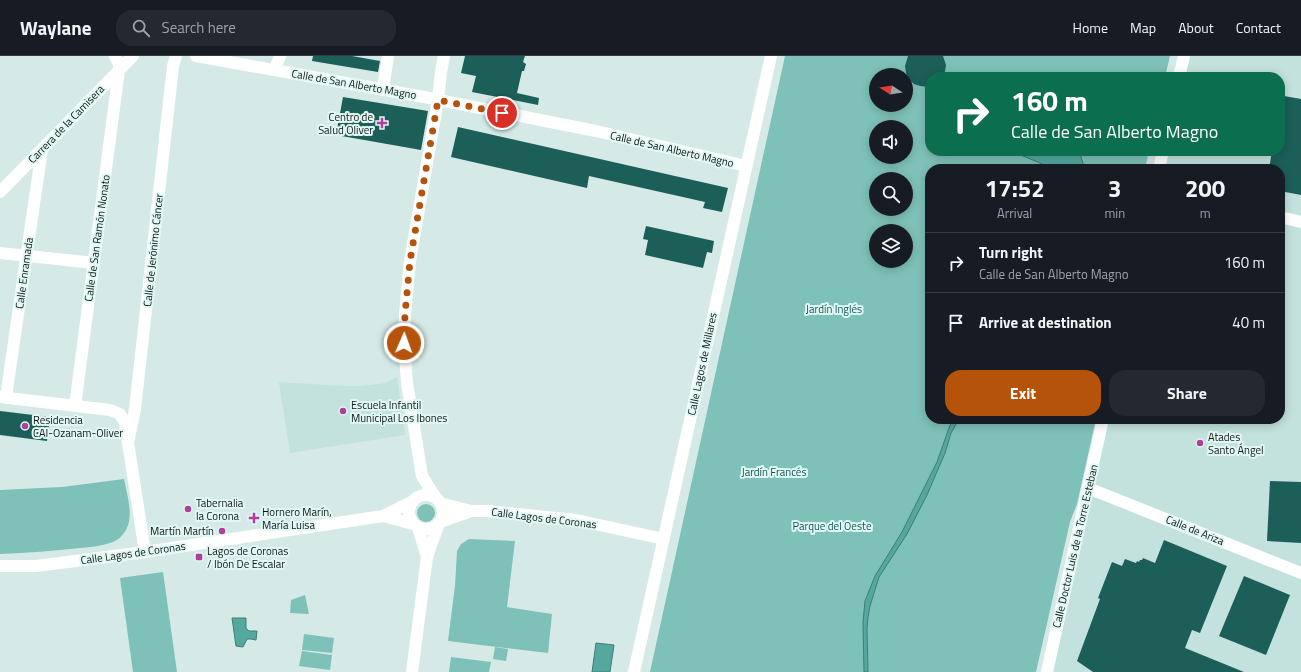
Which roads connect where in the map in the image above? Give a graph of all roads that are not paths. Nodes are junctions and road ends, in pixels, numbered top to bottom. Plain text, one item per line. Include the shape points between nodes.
1 (114, 56) edge
2 (133, 56) edge
3 (176, 56) edge
4 (196, 56) edge
5 (280, 56) edge
6 (388, 56) edge
7 (444, 56) edge
8 (771, 56) edge
9 (1184, 56) edge
10 (226, 58) edge
11 (275, 69) junction
12 (119, 70) junction
13 (1180, 72) edge
14 (382, 89) junction
15 (438, 100) junction
16 (42, 149) junction
17 (746, 166) junction
18 (0, 192) edge
19 (1285, 218) edge
20 (1301, 222) edge
21 (0, 253) edge
22 (27, 256) junction
23 (94, 263) junction
24 (3, 397) edge
25 (75, 406) junction
26 (1102, 424) edge
27 (128, 443) junction
28 (422, 476) junction
29 (1088, 488) junction
30 (414, 500) junction
31 (438, 500) junction
32 (471, 511) junction
33 (383, 516) junction
34 (440, 522) junction
35 (416, 526) junction
36 (664, 539) junction
37 (145, 552) junction
38 (427, 557) junction
39 (0, 566) edge
40 (1301, 573) edge
41 (412, 672) edge
42 (634, 672) edge
43 (1047, 672) edge

1 - 12 street via 119,64
2 - 12 street, Carrera de la Camisera
3 - 27 street, Calle de Jerónimo Cáncer via 172,73 135,409
4 - 10 street, Calle de San Alberto Magno
5 - 11 street
6 - 14 street
7 - 15 street
8 - 17 street, Calle Lagos de Millares
9 - 13 street
10 - 11 street, Calle de San Alberto Magno
11 - 14 street, Calle de San Alberto Magno
12 - 16 street, Carrera de la Camisera
12 - 23 street, Calle de San Ramón Nonato
14 - 15 street, Calle de San Alberto Magno
15 - 17 street, Calle de San Alberto Magno via 596,131
15 - 28 street via 410,261 405,314 407,383
16 - 18 street, Carrera de la Camisera
16 - 22 street, Calle Enramada
17 - 36 street, Calle Lagos de Millares
19 - 20 street
21 - 22 street
22 - 23 street
22 - 24 street, Calle Enramada
23 - 25 street, Calle de San Ramón Nonato
24 - 25 street
25 - 27 street via 110,410 120,414 125,423
26 - 29 street, Calle Doctor Luis de la Torre Esteban
27 - 37 street
28 - 30 street
28 - 31 street
29 - 40 street, Calle de Ariza
29 - 43 street, Calle Doctor Luis de la Torre Esteban
30 - 31 street via 426,495
30 - 33 street, Calle Lagos de Coronas
30 - 35 street via 409,510 410,520
31 - 32 street, Calle Lagos de Coronas
31 - 34 street via 443,512
32 - 34 street, Calle Lagos de Coronas
32 - 36 street, Calle Lagos de Coronas via 576,520
33 - 35 street, Calle Lagos de Coronas
33 - 37 street, Calle Lagos de Coronas
34 - 35 street via 424,530
34 - 38 street
35 - 38 street
36 - 42 street, Calle Lagos de Millares
37 - 39 street, Calle Lagos de Coronas via 36,566
38 - 41 street

